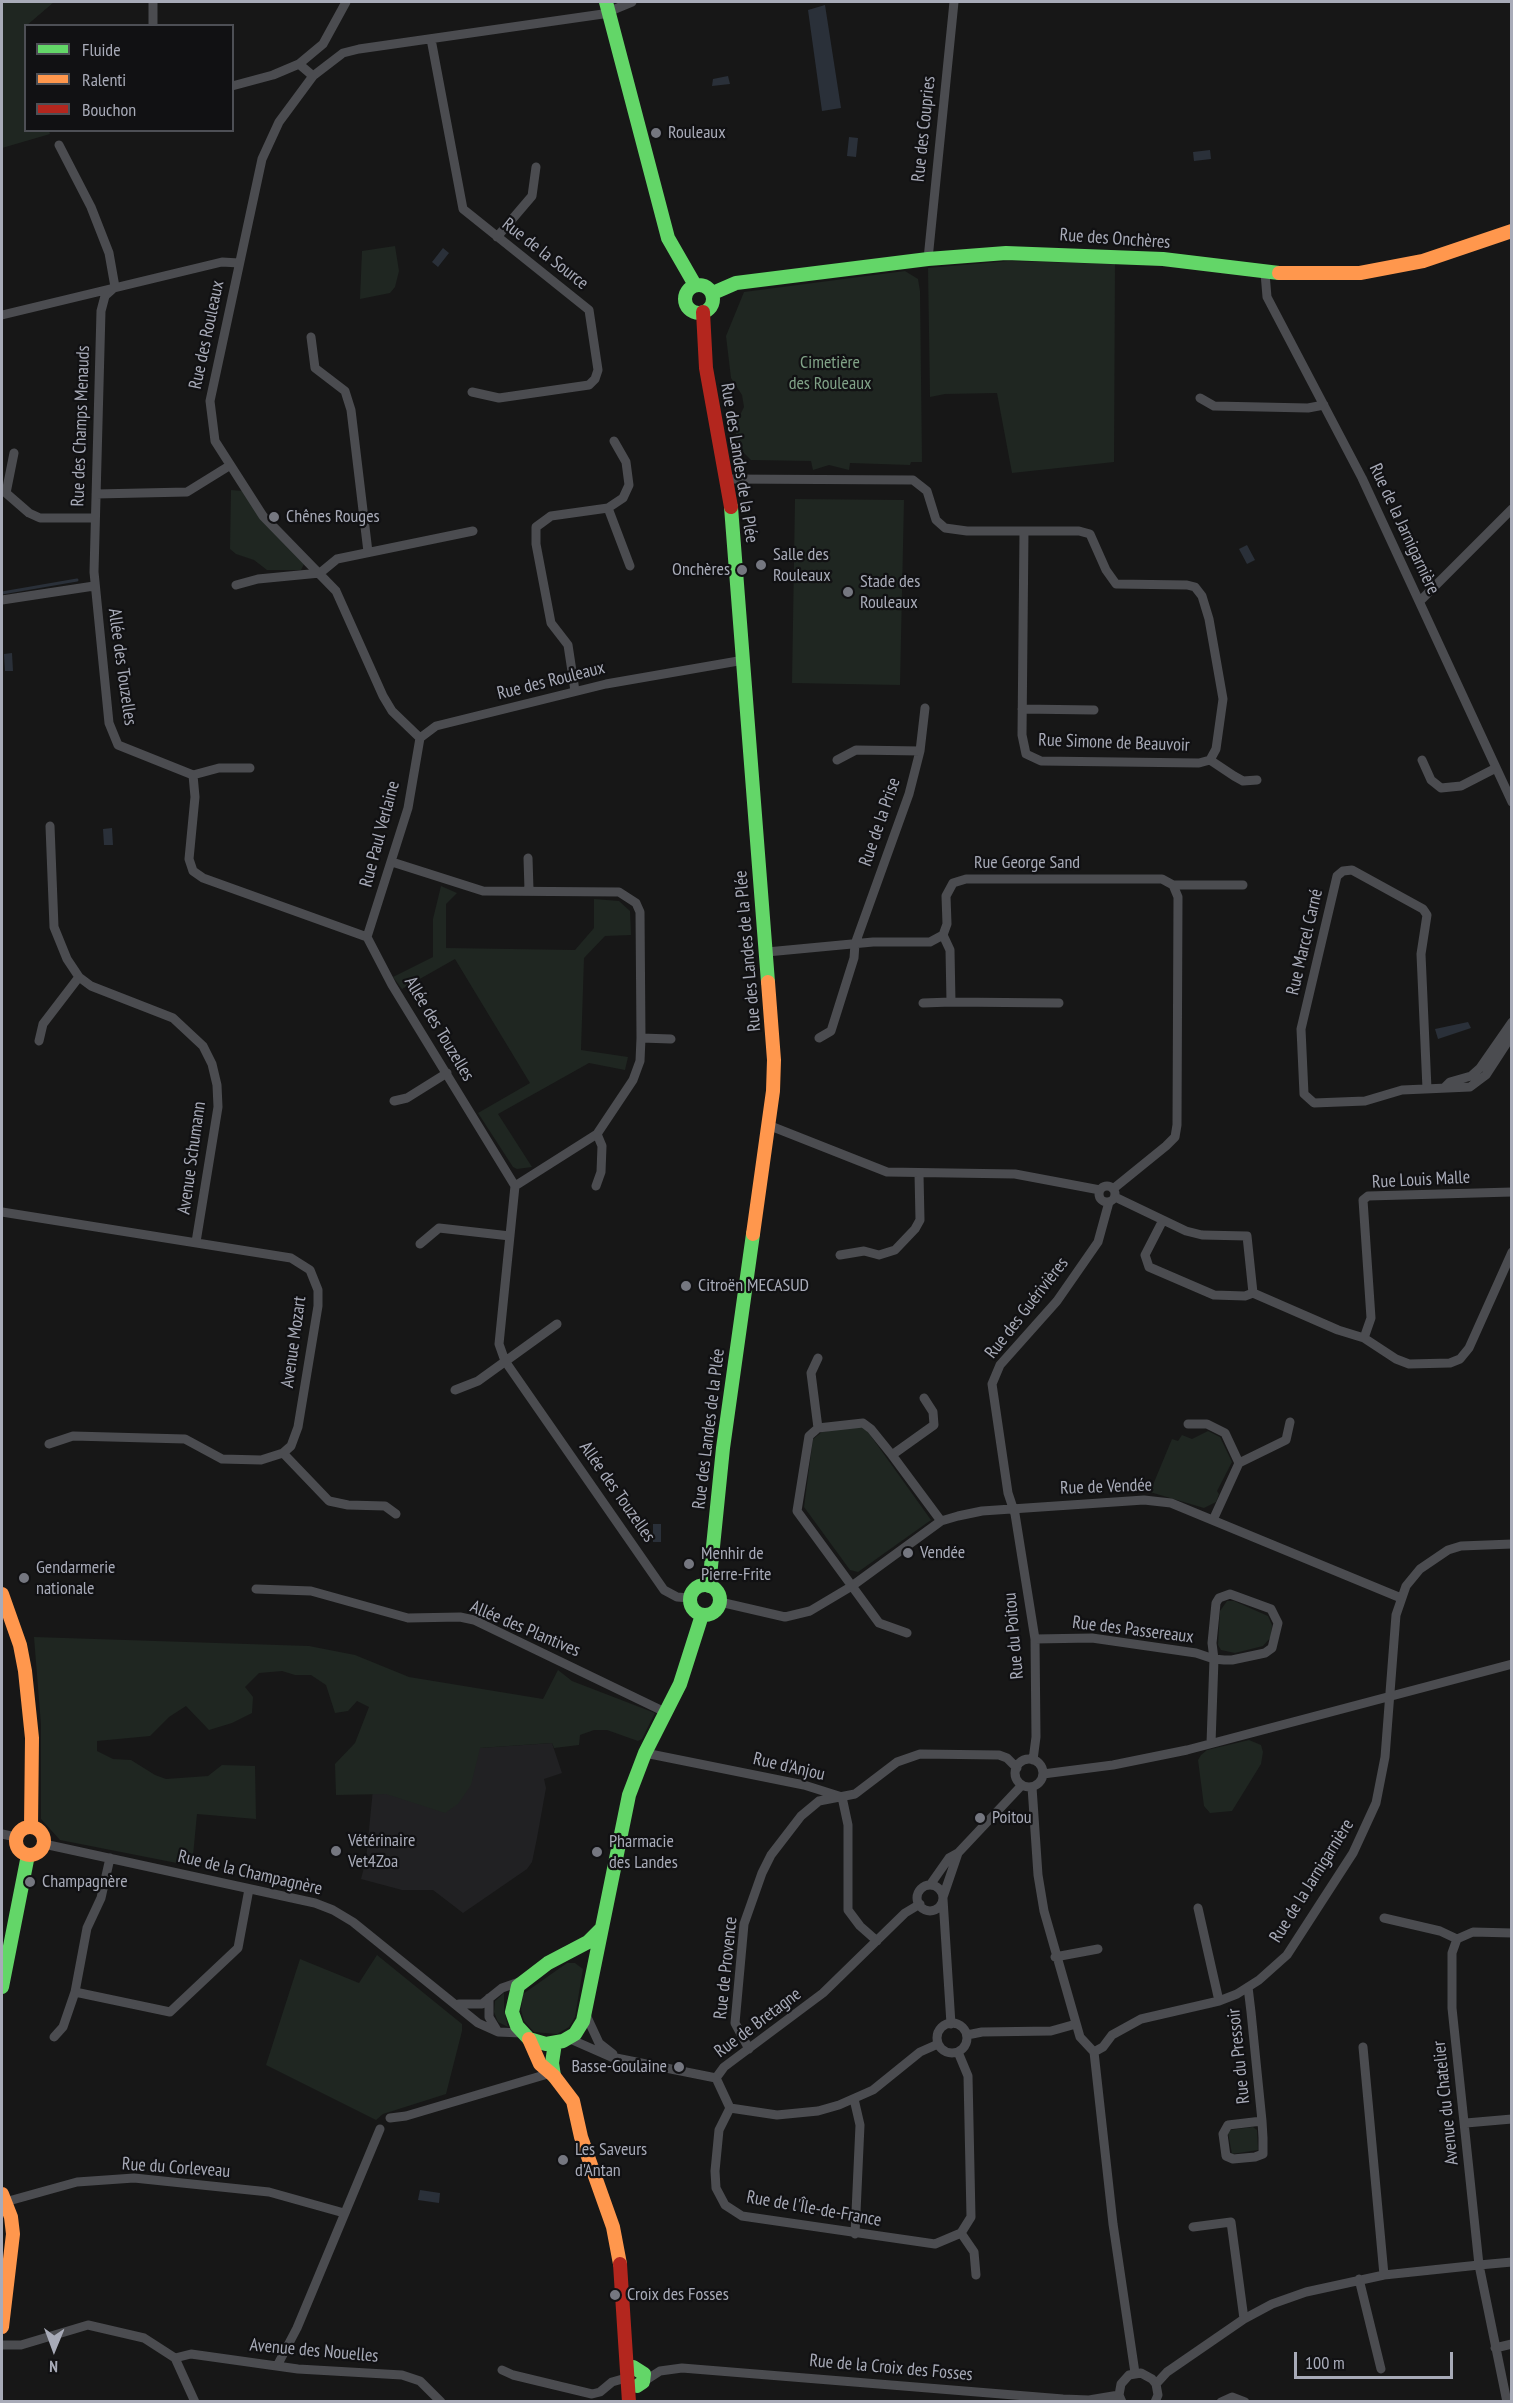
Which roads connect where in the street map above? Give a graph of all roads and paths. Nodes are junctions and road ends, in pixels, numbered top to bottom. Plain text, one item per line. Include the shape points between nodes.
1 (153, 2) edge
2 (345, 2) edge
3 (632, 2) edge
4 (954, 2) edge
5 (607, 6) edge
6 (153, 24) edge
7 (431, 39) junction
8 (299, 64) junction
9 (313, 76) junction
10 (234, 85) edge
11 (58, 145) dead end
12 (536, 167) dead end
13 (1512, 231) edge
14 (497, 237) junction
15 (928, 259) junction
16 (239, 263) junction
17 (1265, 273) junction
18 (695, 285) junction
19 (115, 287) junction
20 (713, 293) junction
21 (703, 312) junction
22 (2, 315) edge
23 (311, 337) dead end
24 (472, 392) dead end
25 (1200, 398) dead end
26 (1324, 405) junction
27 (614, 441) dead end
28 (14, 453) dead end
29 (229, 466) junction
30 (727, 479) junction
31 (96, 494) junction
32 (4, 495) edge
33 (608, 508) junction
34 (1512, 509) edge
35 (95, 518) junction
36 (473, 531) dead end
37 (1023, 531) junction
38 (368, 552) junction
39 (630, 566) dead end
40 (94, 572) joint
41 (320, 573) junction
42 (237, 585) dead end
43 (94, 586) junction
44 (2, 600) edge
45 (1420, 602) junction
46 (744, 660) junction
47 (575, 691) junction
48 (925, 708) dead end
49 (1023, 708) junction
50 (1094, 710) dead end
51 (420, 738) junction
52 (920, 751) junction
53 (837, 760) dead end
54 (1210, 760) junction
55 (1422, 760) dead end
56 (250, 768) dead end
57 (1496, 768) junction
58 (193, 775) junction
59 (1257, 780) dead end
60 (1512, 802) edge
61 (50, 826) dead end
62 (528, 858) dead end
63 (392, 862) junction
64 (1173, 885) junction
65 (1244, 885) dead end
66 (529, 890) junction
67 (944, 936) junction
68 (367, 937) junction
69 (855, 944) junction
70 (766, 952) junction
71 (79, 977) junction
72 (951, 1002) junction
73 (922, 1003) dead end
74 (1059, 1003) dead end
75 (1512, 1023) edge
76 (1512, 1035) edge
77 (641, 1038) junction
78 (819, 1038) dead end
79 (671, 1039) dead end
80 (39, 1041) dead end
81 (447, 1073) junction
82 (1445, 1087) junction
83 (1427, 1089) junction
84 (394, 1101) dead end
85 (768, 1125) junction
86 (597, 1134) junction
87 (919, 1174) junction
88 (515, 1186) junction
89 (596, 1186) dead end
90 (1100, 1190) junction
91 (1512, 1192) edge
92 (1112, 1196) junction
93 (2, 1212) edge
94 (1162, 1220) junction
95 (510, 1236) junction
96 (196, 1242) junction
97 (420, 1244) dead end
98 (1512, 1252) edge
99 (840, 1255) dead end
100 (1253, 1293) junction
101 (557, 1324) dead end
102 (1364, 1338) junction
103 (818, 1358) dead end
104 (505, 1361) junction
105 (455, 1390) dead end
106 (924, 1398) dead end
107 (1290, 1422) dead end
108 (1188, 1424) dead end
109 (818, 1428) junction
110 (49, 1444) dead end
111 (284, 1453) junction
112 (892, 1455) junction
113 (1239, 1463) junction
114 (1014, 1509) junction
115 (396, 1514) dead end
116 (1213, 1520) junction
117 (941, 1521) junction
118 (1512, 1544) edge
119 (709, 1586) junction
120 (852, 1586) junction
121 (256, 1589) dead end
122 (2, 1594) edge
123 (690, 1598) junction
124 (1401, 1598) junction
125 (720, 1602) junction
126 (702, 1615) junction
127 (907, 1633) dead end
128 (1035, 1639) junction
129 (1214, 1659) junction
130 (1512, 1664) edge
131 (1389, 1696) junction
132 (667, 1713) junction
133 (1211, 1743) junction
134 (645, 1753) junction
135 (1033, 1760) junction
136 (1017, 1768) junction
137 (1043, 1774) junction
138 (1027, 1786) junction
139 (842, 1797) junction
140 (32, 1827) junction
141 (2, 1834) edge
142 (16, 1837) junction
143 (44, 1844) junction
144 (958, 1853) junction
145 (28, 1855) junction
146 (110, 1858) junction
147 (930, 1885) junction
148 (249, 1889) junction
149 (943, 1898) junction
150 (920, 1904) junction
151 (1198, 1908) dead end
152 (928, 1910) junction
153 (1384, 1918) dead end
154 (943, 1925) junction
155 (601, 1929) junction
156 (1512, 1933) edge
157 (1457, 1939) junction
158 (877, 1941) junction
159 (1098, 1949) dead end
160 (568, 1953) junction
161 (1055, 1957) junction
162 (594, 1966) junction
163 (522, 1981) junction
164 (2, 1987) edge
165 (1248, 1987) junction
166 (75, 1992) junction
167 (489, 1998) junction
168 (1218, 2001) junction
169 (456, 2003) junction
170 (585, 2014) junction
171 (951, 2024) junction
172 (1076, 2024) junction
173 (498, 2032) junction
174 (967, 2035) junction
175 (525, 2036) junction
176 (54, 2037) dead end
177 (570, 2039) junction
178 (555, 2043) junction
179 (938, 2044) junction
180 (1363, 2047) dead end
181 (749, 2049) junction
182 (958, 2052) junction
183 (1094, 2052) junction
184 (620, 2058) junction
185 (553, 2074) junction
186 (716, 2078) junction
187 (854, 2100) junction
188 (730, 2108) junction
189 (390, 2118) dead end
190 (1512, 2119) edge
191 (1262, 2121) junction
192 (1466, 2123) junction
193 (380, 2129) dead end
194 (3, 2198) edge
195 (344, 2213) junction
196 (1193, 2227) dead end
197 (961, 2233) junction
198 (855, 2234) junction
199 (1512, 2262) edge
200 (1479, 2265) junction
201 (976, 2275) dead end
202 (1384, 2275) junction
203 (1359, 2279) junction
204 (1244, 2319) junction
205 (2, 2327) edge
206 (1512, 2344) edge
207 (2, 2345) edge
208 (1495, 2348) junction
209 (175, 2358) junction
210 (277, 2366) junction
211 (1381, 2368) dead end
212 (502, 2370) dead end
213 (1135, 2373) junction
214 (633, 2376) junction
215 (1156, 2384) junction
216 (1121, 2398) edge
217 (195, 2402) edge
218 (441, 2402) edge
219 (629, 2402) edge
220 (1155, 2402) edge
221 (1221, 2402) edge
222 (1245, 2402) edge
223 (1507, 2402) edge

1 - 6 street
2 - 8 street via 322,44
3 - 5 street, Rue des Rouleaux
4 - 15 street, Rue des Coupries
5 - 7 street, Rue des Rouleaux via 603,14
5 - 18 street via 668,238
7 - 9 street, Rue des Rouleaux via 343,53
7 - 14 street, Rue de la Source via 463,209
8 - 9 street
8 - 10 street
9 - 16 street, Rue des Rouleaux via 269,138
11 - 19 street via 91,207 109,253
12 - 14 street via 532,196
13 - 17 street, Rue des Onchères via 1423,261 1377,271
14 - 24 street, Rue de la Source via 589,310 598,370 589,385 499,398
15 - 17 street, Rue des Onchères via 1058,253 1184,261
15 - 20 street, Rue des Onchères via 736,283
16 - 19 street via 222,261
16 - 29 street, Rue des Rouleaux via 210,401 215,441
17 - 26 street, Rue de la Jarnigarnière via 1267,297
18 - 20 street via 706,286
18 - 21 street via 686,295 687,305 693,312
19 - 22 street
19 - 31 street, Rue des Champs Menauds via 105,296 101,311
20 - 21 street via 713,303
21 - 30 street, Rue des Landes de la Plée via 706,368
23 - 38 street via 315,368 345,391 351,410
25 - 26 street via 1214,406
26 - 45 street, Rue de la Jarnigarnière
27 - 33 street via 626,462 629,485 623,498
28 - 32 street
29 - 31 street via 187,492
29 - 41 street, Rue des Rouleaux via 263,516
30 - 37 street, Rue Simone de Beauvoir via 913,480 927,491 936,520 945,528
30 - 46 street, Rue des Landes de la Plée
31 - 35 street, Rue des Champs Menauds
32 - 35 street via 34,516
33 - 39 street
33 - 47 street via 551,516 536,527 551,623 568,645
34 - 45 street
35 - 40 street, Rue des Champs Menauds
36 - 38 street
37 - 49 street, Rue Simone de Beauvoir
37 - 54 street, Rue Simone de Beauvoir via 1090,534 1116,584 1195,587 1209,619 1223,699 1216,749
38 - 41 street via 337,559
40 - 43 street, Allée des Touzelles
41 - 42 street
41 - 51 street, Rue des Rouleaux via 336,591 392,711
43 - 44 street
43 - 58 street, Allée des Touzelles via 108,723 118,745
45 - 57 street, Rue de la Jarnigarnière
46 - 47 street, Rue des Rouleaux
46 - 70 street, Rue des Landes de la Plée
47 - 51 street, Rue des Rouleaux via 436,726
48 - 52 street, Rue de la Prise
49 - 50 street, Rue Simone de Beauvoir
49 - 54 street, Rue Simone de Beauvoir via 1024,747 1033,759 1200,763
51 - 63 street, Rue Paul Verlaine via 408,808
52 - 53 street via 856,750
52 - 69 street, Rue de la Prise via 909,794
54 - 59 street, Rue Simone de Beauvoir via 1233,776
55 - 57 street via 1431,780 1441,788 1461,786
56 - 58 street via 219,768
57 - 60 street, Rue de la Jarnigarnière
58 - 68 street via 195,797 189,859 193,871
61 - 71 street via 54,927
62 - 66 street
63 - 66 street via 483,891
63 - 68 street, Rue Paul Verlaine
64 - 65 street, Rue George Sand
64 - 67 street, Rue George Sand via 1162,879 966,879 953,883 946,896
64 - 92 street via 1178,897 1175,1137
66 - 77 street via 619,892 636,903 640,912
67 - 69 street via 930,942
67 - 72 street, Rue George Sand via 950,950
68 - 81 street, Allée des Touzelles
69 - 70 street
69 - 78 street, Rue de la Prise via 831,1031
70 - 85 street, Rue des Landes de la Plée via 774,1060
71 - 80 street via 43,1024
71 - 96 street, Avenue Schumann via 91,986 173,1018 203,1046 212,1064 218,1107
72 - 73 street
72 - 74 street
75 - 82 street, Rue Marcel Carné via 1476,1072
76 - 82 street, Rue Marcel Carné via 1480,1082 1461,1089
77 - 79 street
77 - 86 street via 640,1061 633,1080
81 - 84 street via 407,1098
81 - 88 street, Allée des Touzelles
82 - 83 street, Rue Marcel Carné
83 - 83 street, Rue Marcel Carné via 1402,1090 1365,1101 1314,1103 1304,1094 1301,1029 1337,876 1343,871 1352,870 1428,915 1421,954
85 - 87 street via 865,1166
85 - 119 street, Rue des Landes de la Plée via 728,1409
86 - 88 street
86 - 89 street via 602,1146
87 - 90 street via 1015,1174
87 - 99 street via 920,1220 895,1250 879,1255 864,1251
88 - 95 street, Allée des Touzelles
90 - 92 street via 1106,1186
90 - 92 street via 1100,1198
91 - 102 street, Rue Louis Malle via 1368,1196 1363,1200 1371,1318
92 - 94 street
92 - 114 street, Rue des Guérivières via 1098,1242 1057,1301 1000,1365 992,1384 1008,1493
93 - 96 street, Avenue Mozart
94 - 100 street via 1202,1235 1247,1236
94 - 100 street via 1145,1255 1149,1268 1214,1295
95 - 97 street via 439,1228
95 - 104 street, Allée des Touzelles via 499,1344
96 - 111 street, Avenue Mozart via 291,1258 305,1265 314,1276 318,1306 298,1427
98 - 102 street via 1460,1359 1450,1363 1409,1364
100 - 102 street
101 - 104 street
103 - 109 street via 812,1373
104 - 105 street via 478,1382
104 - 123 street, Allée des Touzelles via 664,1590 676,1597
106 - 112 street via 933,1412 934,1425
107 - 113 street via 1286,1440
108 - 113 street via 1207,1424 1225,1433
109 - 112 street via 863,1423
109 - 120 street via 809,1436 806,1447 797,1511
110 - 111 street via 73,1436 184,1439 222,1459 261,1460
111 - 115 street via 329,1501 385,1506
112 - 117 street
113 - 116 street
114 - 116 street, Rue de Vendée via 1144,1500 1171,1503
114 - 117 street, Rue de Vendée via 982,1511
114 - 128 street, Rue du Poitou
116 - 124 street, Rue de Vendée
117 - 120 street, Rue de Vendée
118 - 124 street, Rue de la Jarnigarnière via 1448,1550 1420,1569
119 - 123 street via 695,1589
119 - 125 street via 716,1590
120 - 125 street, Rue de Vendée via 810,1611 785,1617
120 - 127 street via 879,1623
121 - 132 street, Allée des Plantives via 311,1591 408,1618 474,1620
122 - 140 street via 25,1671 32,1738
123 - 126 street via 692,1607
124 - 131 street, Rue de la Jarnigarnière
125 - 126 street via 712,1614
126 - 132 street
128 - 129 street, Rue des Passereaux via 1092,1638
128 - 135 street, Rue du Poitou
129 - 129 street via 1214,1611 1219,1598 1230,1594 1271,1609 1276,1616 1276,1641 1265,1653 1232,1660
129 - 133 street, Rue des Passereaux
130 - 131 street
131 - 133 street
131 - 165 street, Rue de la Jarnigarnière via 1385,1757 1371,1819 1287,1955
132 - 134 street
133 - 137 street via 1148,1759
134 - 139 street, Rue d'Anjou via 804,1785
134 - 155 street via 629,1795
135 - 136 street via 1024,1761
135 - 137 street
136 - 138 street via 1017,1778
136 - 139 street, Rue de Provence via 999,1755 920,1754 897,1762 867,1788
137 - 138 street via 1040,1782
138 - 144 street
138 - 161 street via 1040,1886
139 - 158 street, Rue d'Anjou via 848,1825 848,1910
139 - 181 street, Rue de Provence via 819,1802 801,1816 771,1855 754,1891 744,1924 735,2023
140 - 142 street via 20,1830
140 - 143 street via 40,1831
141 - 142 street
142 - 145 street via 17,1847
143 - 145 street via 36,1854
143 - 146 street, Rue de la Champagnère
144 - 147 street via 949,1858
144 - 149 street
145 - 164 street
146 - 148 street, Rue de la Champagnère
146 - 166 street via 101,1898 87,1928
147 - 149 street via 940,1890
147 - 150 street via 920,1890
148 - 166 street via 238,1948 170,2013
148 - 169 street, Rue de la Champagnère via 315,1903 341,1914
149 - 152 street via 936,1909
149 - 154 street
150 - 152 street
150 - 158 street, Rue de Bretagne
151 - 168 street
152 - 154 street
153 - 157 street
154 - 171 street
155 - 160 street
155 - 162 street
156 - 157 street via 1473,1932
157 - 192 street, Avenue du Chatelier via 1452,1953 1452,2008
158 - 181 street, Rue de Bretagne via 823,1993
159 - 161 street
160 - 162 street via 587,1957
160 - 163 street
161 - 172 street
162 - 170 street
163 - 167 street
163 - 175 street via 514,1996 512,2012
165 - 168 street, Rue de la Jarnigarnière
165 - 191 street, Rue du Pressoir
166 - 176 street via 63,2027
167 - 169 street via 475,2005
167 - 173 street via 489,2017
168 - 183 street, Rue de la Jarnigarnière via 1141,2019 1112,2035
169 - 173 street, Rue de la Champagnère via 478,2023
170 - 177 street
170 - 184 street, Rue de Bretagne via 599,2043
171 - 174 street via 959,2025
171 - 179 street via 940,2031
172 - 174 street via 1051,2031
172 - 183 street via 1080,2037
173 - 175 street, Rue de la Champagnère
174 - 182 street
175 - 178 street via 538,2043
175 - 185 street via 540,2064
177 - 178 street
177 - 184 street, Rue de Bretagne
178 - 185 street
179 - 182 street via 948,2053
179 - 187 street
180 - 202 street
181 - 186 street, Rue de Bretagne
182 - 197 street via 968,2076 970,2217
183 - 213 street
184 - 186 street, Rue de Bretagne
185 - 189 street
185 - 214 street via 570,2095 613,2227
186 - 188 street
187 - 188 street via 818,2111 788,2114 754,2114
187 - 198 street via 860,2125
188 - 198 street, Rue de l'Île-de-France via 719,2130 715,2171 716,2188 724,2205 742,2216
190 - 192 street
191 - 191 street, Rue du Pressoir via 1263,2154 1233,2159 1226,2156 1223,2134 1228,2125
192 - 200 street, Avenue du Chatelier
193 - 195 street
194 - 195 street, Rue du Corleveau via 77,2182 134,2178 269,2192
194 - 205 street via 13,2234
195 - 210 street via 297,2328
196 - 204 street via 1231,2222
197 - 198 street, Rue de l'Île-de-France via 935,2244
197 - 201 street via 974,2252
199 - 200 street
200 - 202 street
200 - 208 street
202 - 203 street
203 - 204 street via 1306,2292
203 - 211 street
204 - 215 street via 1167,2372
206 - 208 street
207 - 209 street via 21,2345 77,2327 99,2326 144,2338
208 - 223 street
209 - 210 street, Avenue des Nouelles via 191,2354
209 - 217 street
210 - 218 street, Avenue des Nouelles via 411,2376
212 - 214 street, Rue de la Croix des Fosses via 592,2394
213 - 215 street via 1147,2375
213 - 216 street via 1121,2384
214 - 216 street, Rue de la Croix des Fosses via 682,2367 1063,2399
214 - 219 street
215 - 220 street
221 - 222 street via 1232,2397

